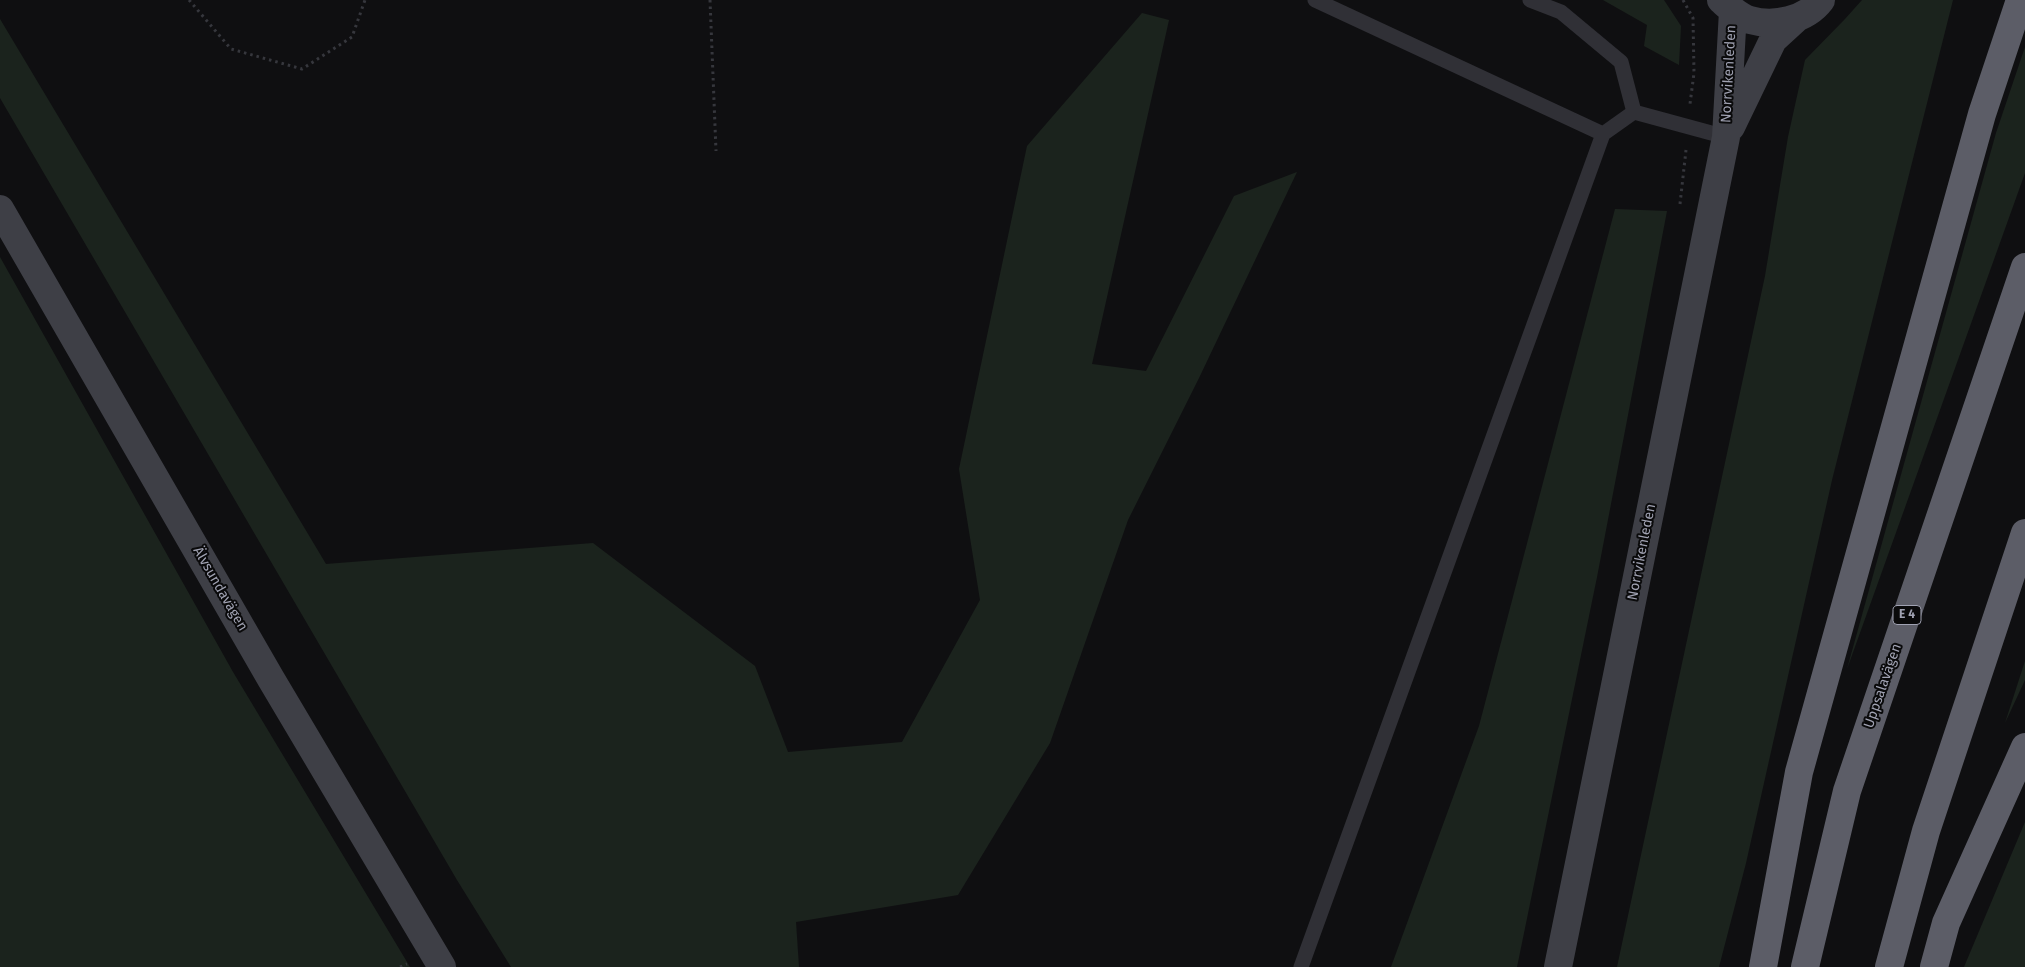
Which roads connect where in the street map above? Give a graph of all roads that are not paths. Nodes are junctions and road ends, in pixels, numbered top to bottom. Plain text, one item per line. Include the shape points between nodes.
1 (1315, 0) edge
2 (1530, 0) edge
3 (1821, 0) edge
4 (2020, 0) edge
5 (1727, 6) edge
6 (1797, 18) junction
7 (1634, 112) junction
8 (1603, 134) junction
9 (1726, 137) junction
10 (0, 209) edge
11 (2025, 267) edge
12 (2025, 534) edge
13 (2025, 747) edge
14 (442, 967) edge
15 (1302, 967) edge
16 (1558, 967) edge
17 (1763, 967) edge
18 (1805, 967) edge
19 (1889, 967) edge
20 (1934, 967) edge

1 - 8 lane
2 - 7 lane via 1561,12 1620,62
3 - 6 main road
4 - 17 highway via 1982,114 1798,772
5 - 6 main road via 1750,20 1773,23
5 - 9 main road, Norrvikenleden
6 - 9 main road, Norrvikenleden via 1773,40
7 - 8 lane
7 - 9 lane
8 - 15 lane
9 - 16 main road, Norrvikenleden
10 - 14 main road, Älvsundavägen via 271,679
11 - 18 highway, Uppsalavägen / E 4 via 1847,791
12 - 19 highway via 1926,831
13 - 20 highway via 1946,923

